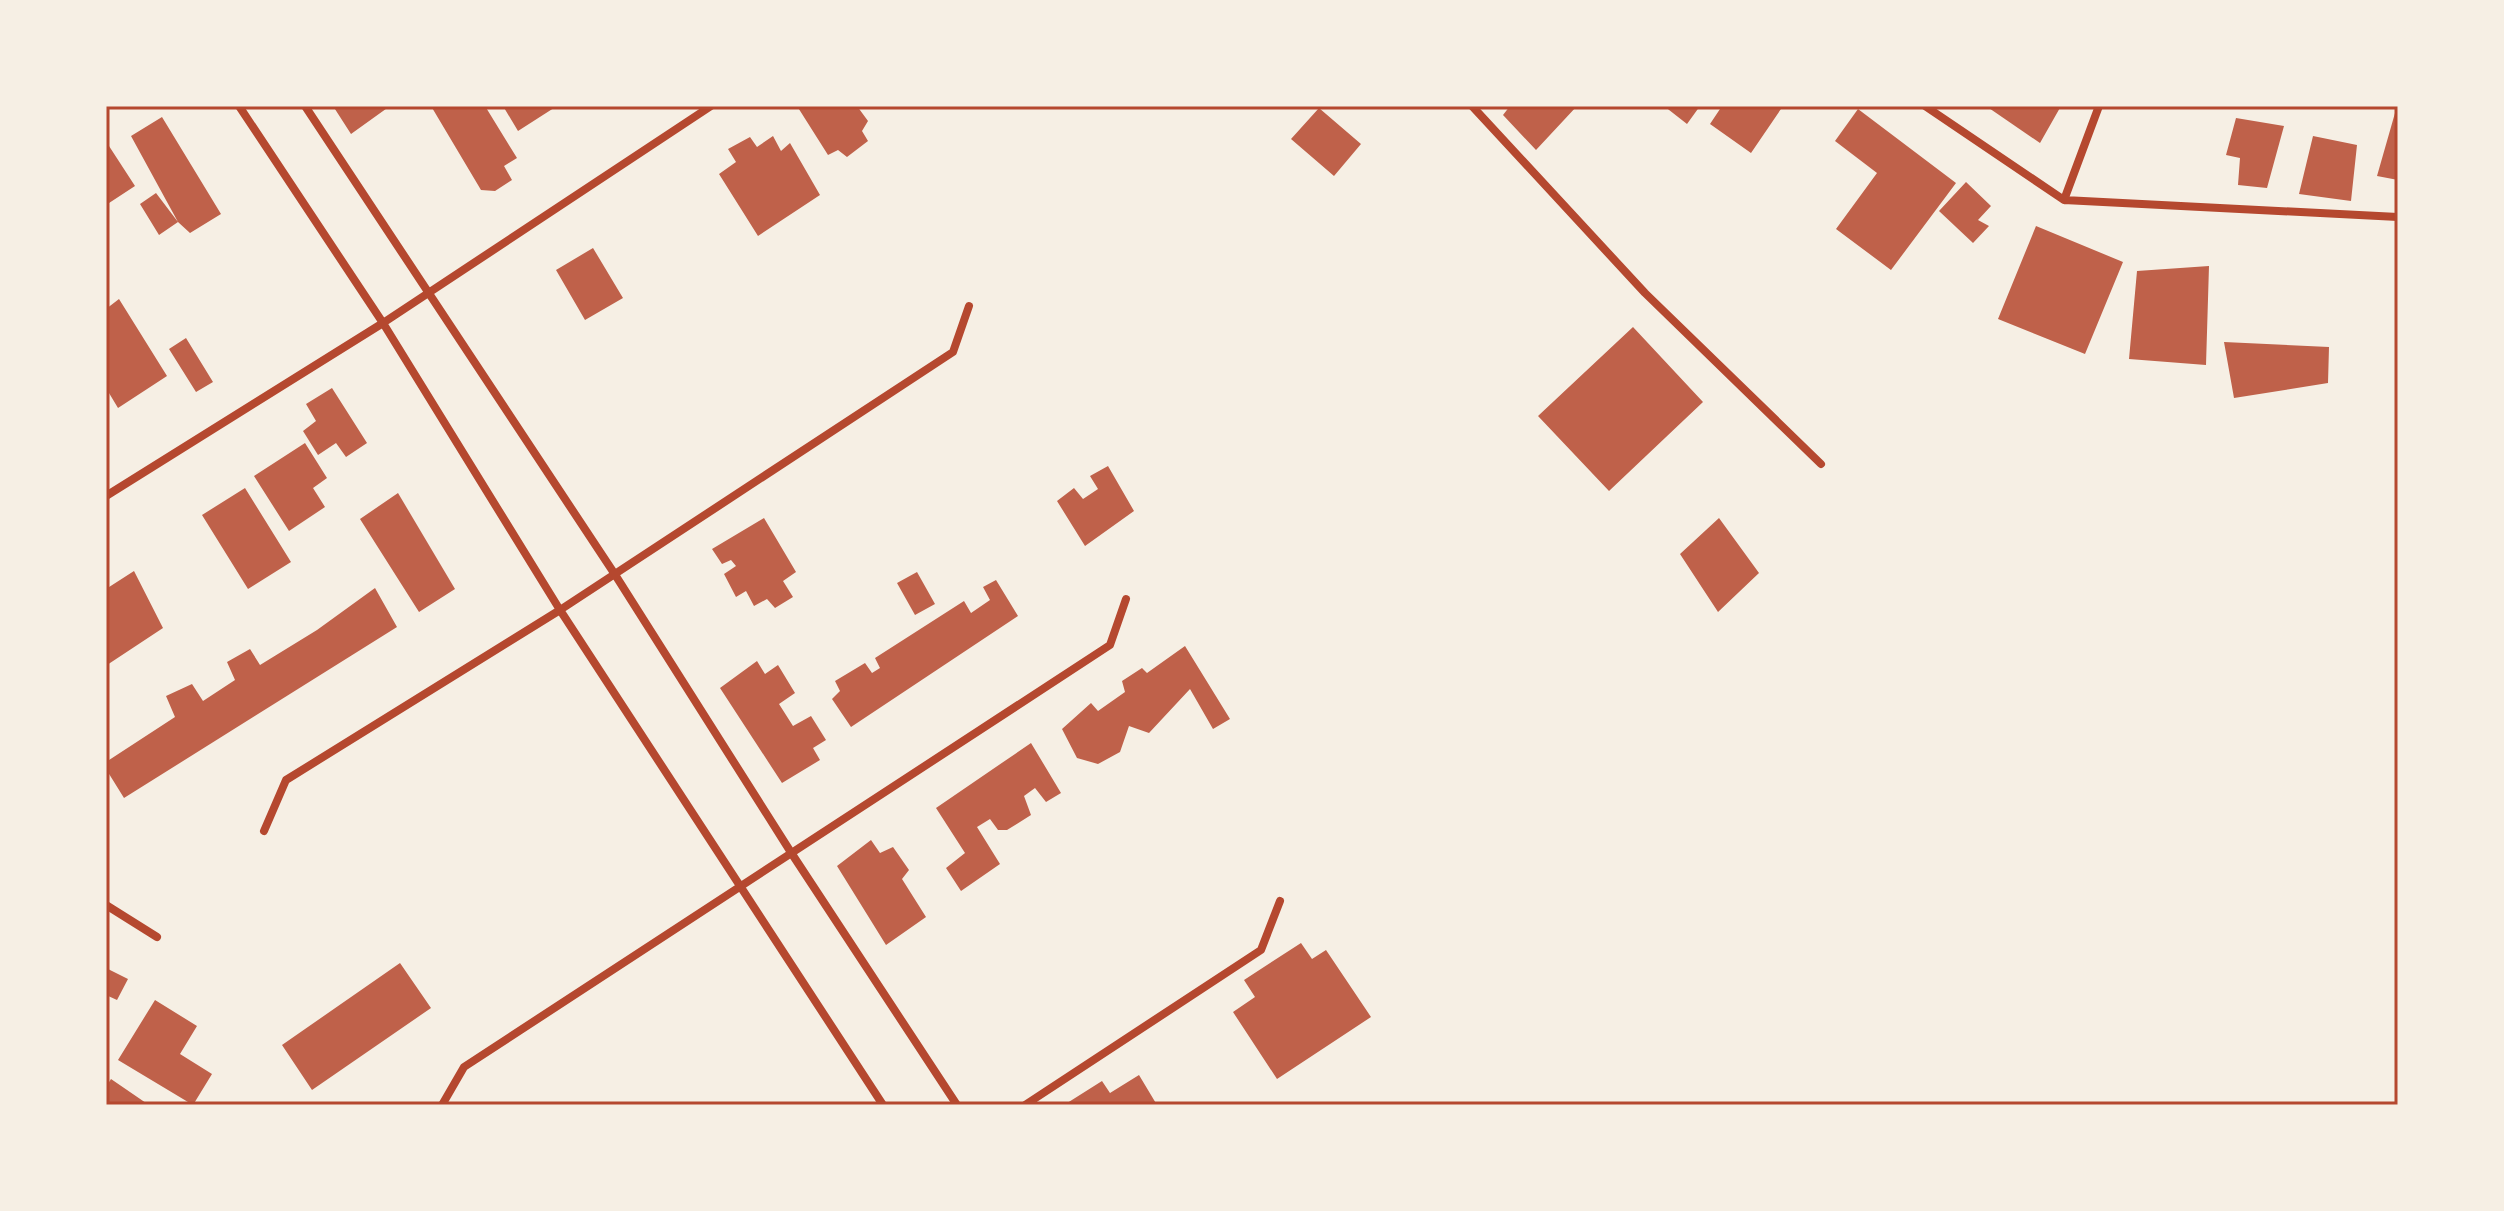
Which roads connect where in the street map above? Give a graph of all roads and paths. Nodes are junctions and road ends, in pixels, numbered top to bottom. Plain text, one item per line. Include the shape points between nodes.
1 (239, 106) edge
2 (305, 106) edge
3 (711, 106) edge
4 (1472, 106) edge
5 (1925, 106) edge
6 (2099, 106) edge
7 (2064, 200) junction
8 (2398, 217) edge
9 (429, 292) junction
10 (969, 306) dead end
11 (383, 323) junction
12 (1821, 464) dead end
13 (106, 496) edge
14 (614, 573) junction
15 (1126, 599) dead end
16 (560, 610) junction
17 (264, 831) dead end
18 (792, 854) junction
19 (743, 886) junction
20 (1280, 901) dead end
21 (106, 905) edge
22 (157, 937) dead end
23 (442, 1105) edge
24 (883, 1105) edge
25 (957, 1105) edge
26 (1025, 1105) edge

1 - 11 street
2 - 9 street
3 - 9 street
4 - 12 street via 1645,293
5 - 7 street
6 - 7 street
7 - 8 street
9 - 11 street
9 - 14 street
10 - 14 street via 953,352
11 - 13 street
11 - 16 street
14 - 16 street
14 - 18 street
15 - 18 street via 1110,645
16 - 17 street via 286,780
16 - 19 street
18 - 19 street
18 - 25 street
19 - 23 street via 464,1067
19 - 24 street
20 - 26 street via 1261,950
21 - 22 street

